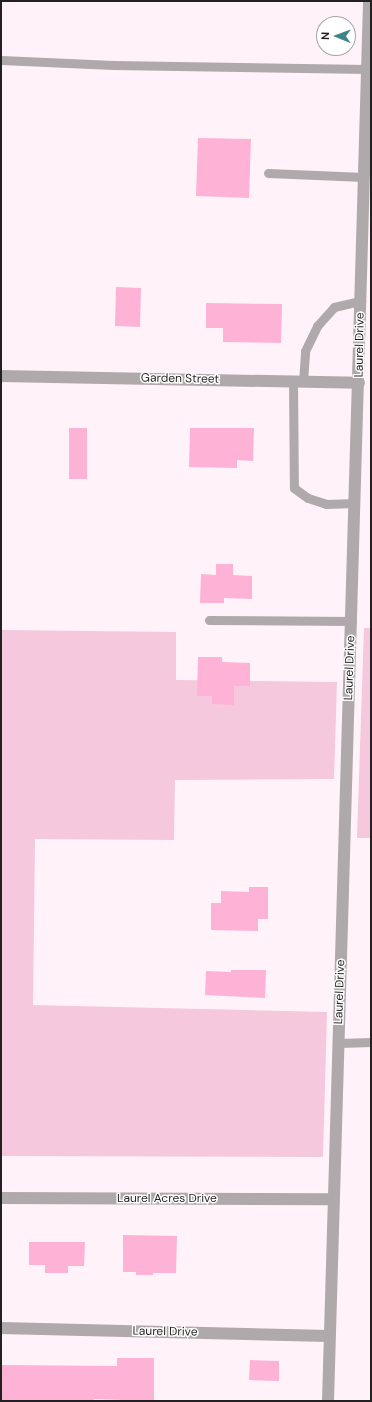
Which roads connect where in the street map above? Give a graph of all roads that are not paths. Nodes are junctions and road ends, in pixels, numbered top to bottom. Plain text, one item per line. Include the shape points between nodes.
1 (369, 1) edge
2 (369, 46) edge
3 (1, 60) edge
4 (367, 69) junction
5 (268, 173) dead end
6 (364, 177) junction
7 (361, 301) junction
8 (1, 376) edge
9 (298, 382) junction
10 (358, 383) junction
11 (355, 503) junction
12 (209, 620) dead end
13 (352, 621) junction
14 (339, 1042) junction
15 (371, 1042) edge
16 (1, 1198) edge
17 (333, 1199) junction
18 (1, 1328) edge
19 (330, 1336) junction
20 (328, 1401) edge

1 - 2 street, Laurel Drive
2 - 4 street, Laurel Drive
3 - 4 lane
4 - 6 street, Laurel Drive
5 - 6 lane
6 - 7 street, Laurel Drive
7 - 9 lane via 334,307 317,326 305,350
7 - 10 street, Laurel Drive
8 - 9 street, Garden Street
9 - 10 street, Garden Street
9 - 11 lane via 294,488 308,498 326,504
10 - 11 street, Laurel Drive
11 - 13 street, Laurel Drive
12 - 13 lane
13 - 14 street, Laurel Drive
14 - 15 lane
14 - 17 street, Laurel Drive
16 - 17 street, Laurel Acres Drive
17 - 19 street, Laurel Drive
18 - 19 street, Laurel Drive
19 - 20 street, Laurel Drive

